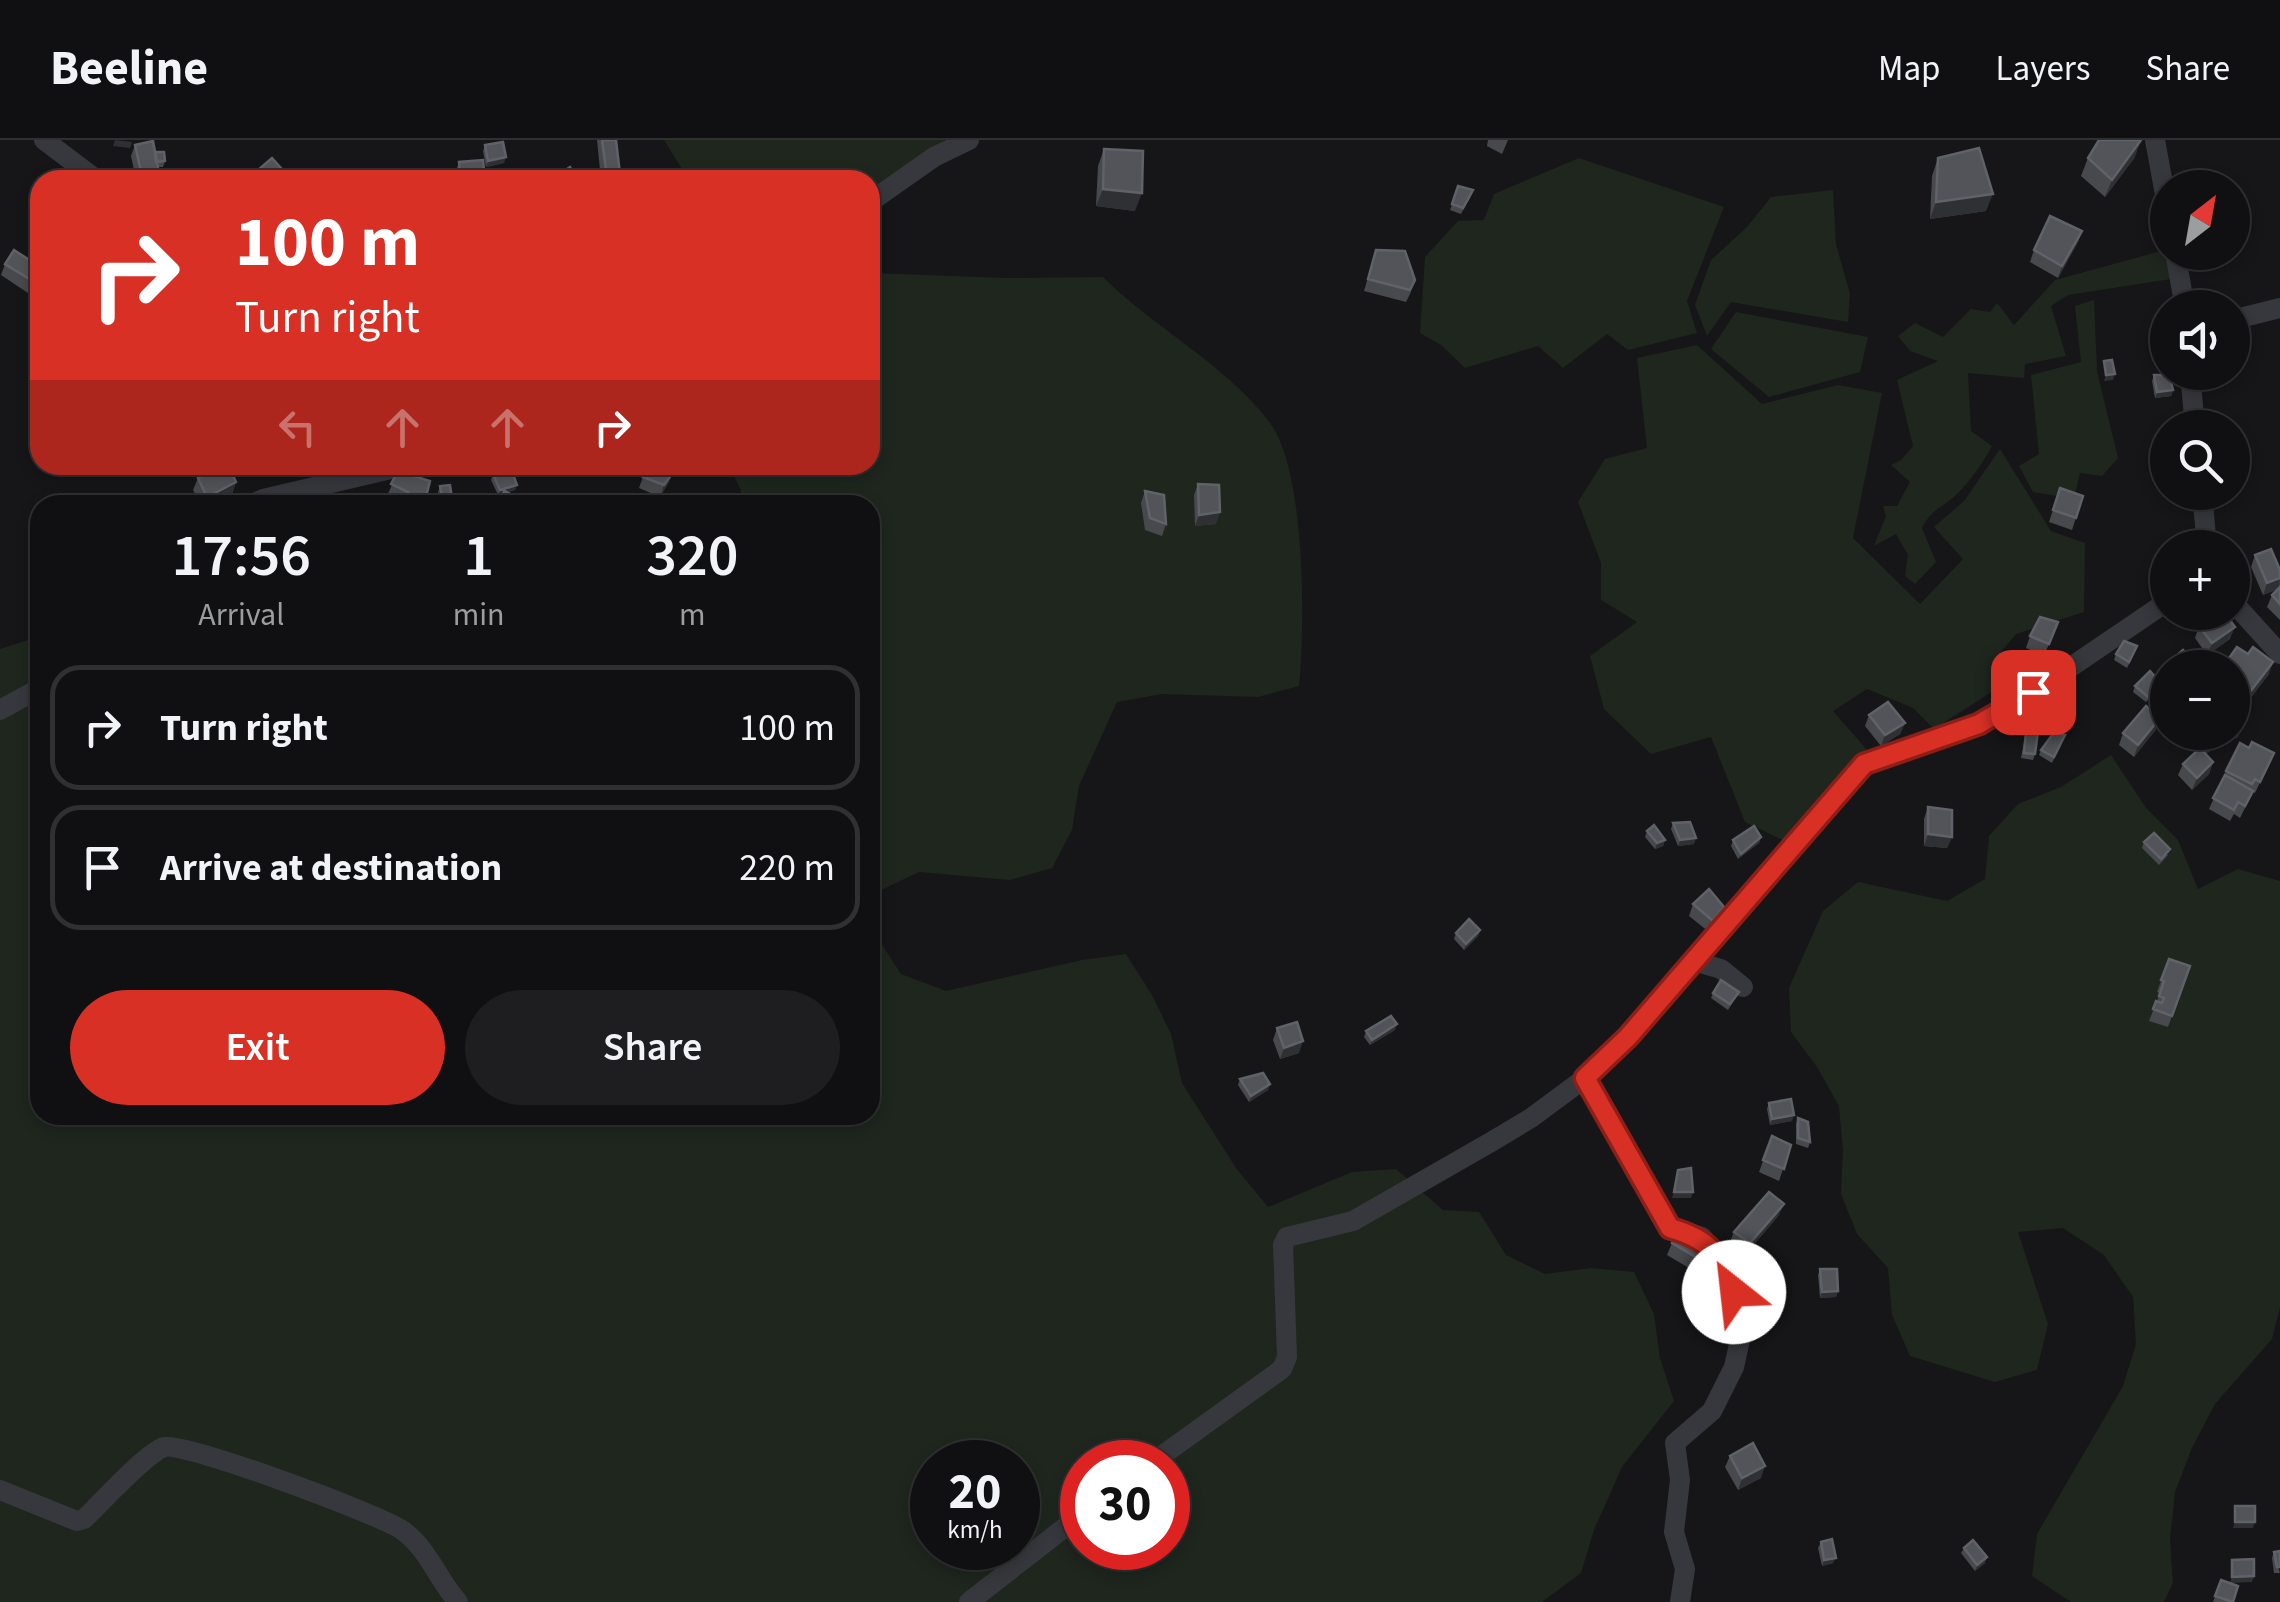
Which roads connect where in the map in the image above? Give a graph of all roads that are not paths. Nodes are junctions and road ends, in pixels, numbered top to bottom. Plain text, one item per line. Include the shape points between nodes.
1 (44, 140) edge
2 (970, 140) edge
3 (2155, 140) edge
4 (84, 170) edge
5 (2160, 170) edge
6 (880, 195) edge
7 (2280, 308) edge
8 (2250, 316) edge
9 (361, 475) edge
10 (287, 495) edge
11 (2150, 613) edge
12 (2250, 621) edge
13 (2280, 654) edge
14 (30, 694) edge
15 (0, 710) edge
16 (1694, 960) junction
17 (1743, 987) dead end
18 (1585, 1078) junction
19 (1184, 1440) edge
20 (0, 1490) edge
21 (1060, 1531) edge
22 (458, 1602) edge
23 (969, 1602) edge
24 (1680, 1602) edge

1 - 4 street
2 - 6 street
3 - 5 street
7 - 8 street
9 - 10 street
11 - 16 street via 2006,711 1864,764
12 - 13 street
14 - 15 street
16 - 17 street via 1721,969
16 - 18 street
18 - 19 street via 1531,1118 1353,1221 1288,1237 1282,1245 1282,1369
18 - 24 street via 1670,1228 1702,1237 1724,1267 1745,1317 1734,1368 1712,1411 1674,1443 1680,1480 1674,1532 1685,1569
20 - 22 street via 70,1520 84,1519 156,1451 176,1446 399,1527 425,1551
21 - 23 street

